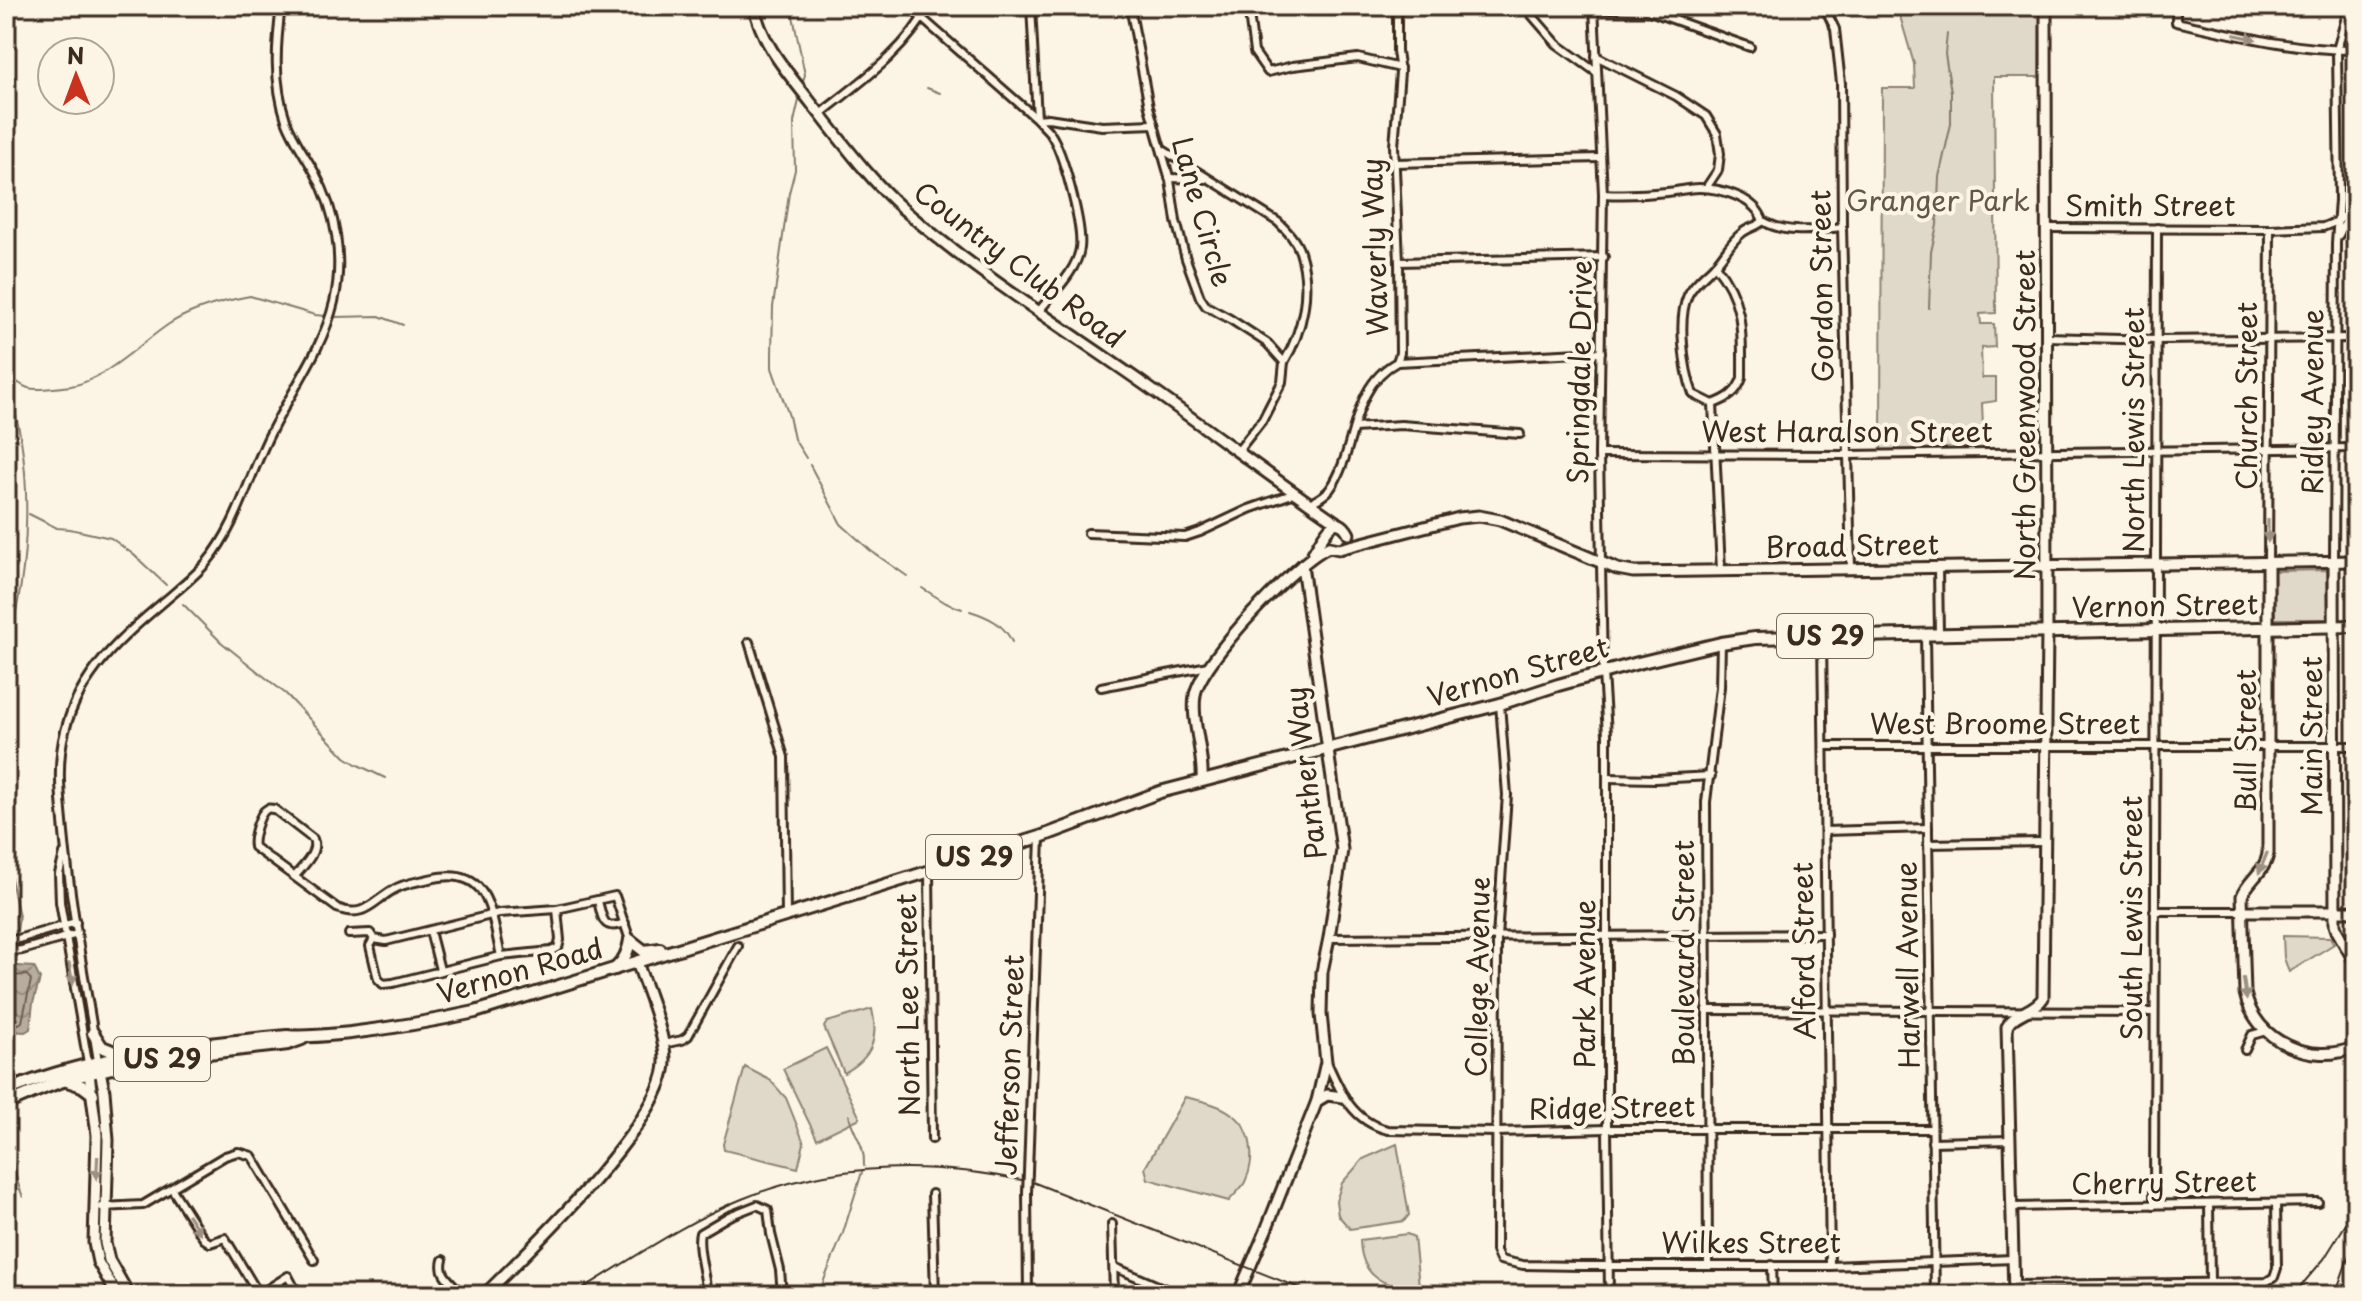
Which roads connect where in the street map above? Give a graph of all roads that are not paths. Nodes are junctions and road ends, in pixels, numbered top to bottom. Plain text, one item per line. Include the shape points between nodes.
1 (281, 6) edge
2 (754, 6) edge
3 (908, 6) edge
4 (929, 6) edge
5 (1031, 6) edge
6 (1130, 6) edge
7 (1248, 6) edge
8 (1397, 6) edge
9 (1524, 6) edge
10 (1824, 6) edge
11 (2046, 6) edge
12 (2176, 6) edge
13 (2349, 6) edge
14 (1594, 8) edge
15 (923, 19) junction
16 (1750, 47) dead end
17 (2337, 50) junction
18 (2356, 50) edge
19 (1596, 56) junction
20 (1400, 68) junction
21 (1596, 72) junction
22 (820, 114) junction
23 (1037, 119) junction
24 (1154, 124) junction
25 (1162, 150) junction
26 (1600, 158) junction
27 (1395, 163) junction
28 (1169, 178) junction
29 (1210, 180) junction
30 (1706, 188) junction
31 (1603, 194) junction
32 (2356, 205) edge
33 (2356, 213) edge
34 (1763, 221) junction
35 (2340, 224) junction
36 (1842, 227) junction
37 (2323, 227) junction
38 (2356, 227) edge
39 (2047, 228) junction
40 (2157, 228) junction
41 (2252, 229) junction
42 (2270, 229) junction
43 (2270, 241) junction
44 (2336, 243) junction
45 (1604, 257) junction
46 (1399, 262) junction
47 (1715, 265) junction
48 (1039, 311) junction
49 (2047, 337) junction
50 (2336, 338) junction
51 (2356, 338) edge
52 (2156, 340) junction
53 (2269, 340) junction
54 (1601, 352) junction
55 (1284, 362) junction
56 (1397, 362) junction
57 (1713, 404) junction
58 (1354, 428) junction
59 (1520, 434) dead end
60 (2335, 448) junction
61 (2356, 448) edge
62 (2269, 449) junction
63 (1238, 451) junction
64 (2156, 451) junction
65 (2047, 453) junction
66 (1599, 454) junction
67 (1847, 455) junction
68 (1717, 456) junction
69 (1295, 493) junction
70 (1311, 506) junction
71 (1339, 524) junction
72 (1088, 533) dead end
73 (1324, 533) junction
74 (1349, 534) junction
75 (1383, 536) junction
76 (1345, 546) junction
77 (1329, 547) junction
78 (1312, 556) junction
79 (1600, 561) junction
80 (2334, 561) junction
81 (2356, 561) edge
82 (2268, 562) junction
83 (2046, 564) junction
84 (2155, 564) junction
85 (1302, 565) junction
86 (1938, 567) junction
87 (1851, 568) junction
88 (1721, 570) junction
89 (2356, 626) edge
90 (2334, 627) junction
91 (2268, 629) junction
92 (2154, 631) junction
93 (2047, 632) junction
94 (1925, 634) junction
95 (1939, 634) junction
96 (1822, 636) junction
97 (749, 642) dead end
98 (1721, 643) junction
99 (1208, 666) junction
100 (1603, 673) junction
101 (1101, 687) dead end
102 (1500, 704) junction
103 (1824, 746) junction
104 (2154, 746) junction
105 (2269, 746) junction
106 (2334, 746) junction
107 (2356, 746) edge
108 (1927, 747) junction
109 (2045, 747) junction
110 (1327, 749) junction
111 (1711, 776) junction
112 (1607, 778) junction
113 (1202, 780) junction
114 (1928, 828) junction
115 (1825, 831) junction
116 (1040, 837) junction
117 (2044, 842) junction
118 (1928, 844) junction
119 (65, 845) junction
120 (929, 870) junction
121 (295, 876) junction
122 (598, 901) junction
123 (557, 909) junction
124 (2154, 911) junction
125 (2243, 911) junction
126 (2335, 911) junction
127 (2356, 911) edge
128 (491, 916) junction
129 (786, 916) junction
130 (76, 922) junction
131 (625, 923) junction
132 (63, 925) junction
133 (744, 929) joint
134 (430, 931) junction
135 (77, 934) junction
136 (349, 934) dead end
137 (1826, 934) junction
138 (1607, 936) junction
139 (1706, 936) junction
140 (65, 937) junction
141 (1497, 937) junction
142 (1329, 938) junction
143 (374, 939) junction
144 (6, 940) edge
145 (630, 940) junction
146 (689, 945) junction
147 (738, 946) dead end
148 (6, 952) edge
149 (501, 956) junction
150 (637, 962) junction
151 (2356, 964) edge
152 (615, 969) junction
153 (440, 970) junction
154 (1706, 1010) junction
155 (1827, 1011) junction
156 (1931, 1011) junction
157 (2026, 1011) junction
158 (2154, 1012) junction
159 (2266, 1031) junction
160 (93, 1033) junction
161 (304, 1038) junction
162 (663, 1044) junction
163 (2356, 1047) edge
164 (2245, 1050) dead end
165 (124, 1055) junction
166 (1326, 1062) junction
167 (94, 1067) junction
168 (65, 1080) junction
169 (6, 1091) edge
170 (93, 1094) junction
171 (1343, 1097) junction
172 (1317, 1101) junction
173 (6, 1104) edge
174 (1607, 1129) junction
175 (1707, 1129) junction
176 (1932, 1129) junction
177 (1827, 1130) junction
178 (1497, 1132) junction
179 (932, 1139) dead end
180 (2010, 1140) junction
181 (1932, 1142) junction
182 (172, 1189) junction
183 (932, 1194) dead end
184 (2318, 1202) dead end
185 (2276, 1203) junction
186 (2209, 1204) junction
187 (2154, 1205) junction
188 (100, 1207) junction
189 (2012, 1207) junction
190 (1112, 1224) dead end
191 (1496, 1251) joint
192 (2013, 1259) junction
193 (314, 1260) dead end
194 (443, 1260) dead end
195 (1934, 1262) junction
196 (1609, 1265) junction
197 (1708, 1265) junction
198 (1772, 1265) junction
199 (1830, 1266) junction
200 (1114, 1267) junction
201 (2210, 1282) junction
202 (2014, 1290) edge
203 (117, 1295) edge
204 (129, 1295) edge
205 (289, 1295) edge
206 (457, 1295) edge
207 (484, 1295) edge
208 (707, 1295) edge
209 (782, 1295) edge
210 (935, 1295) edge
211 (1028, 1295) edge
212 (1114, 1295) edge
213 (1179, 1295) edge
214 (1238, 1295) edge
215 (1609, 1295) edge
216 (1773, 1295) edge
217 (1935, 1295) edge

1 - 119 street via 278,86 291,133 317,177 334,224 334,303 222,542 196,574 114,644 81,689 65,730 60,763
2 - 22 street, Country Club Road via 766,40
3 - 15 street
4 - 15 street
5 - 23 street
6 - 24 street, Lane Circle
7 - 20 street via 1254,52 1268,72 1358,58
8 - 20 street, Waverly Way
9 - 21 street via 1557,44
10 - 36 street, Gordon Street via 1835,29 1841,83
11 - 39 street, North Greenwood Street
12 -> 17 street via 2176,22
13 - 17 street, Ridley Avenue
14 - 16 street via 1647,10
14 - 19 street, Springdale Drive
15 - 22 street via 896,50
15 - 23 street
17 - 18 street
17 - 35 street, Ridley Avenue
19 - 21 street, Springdale Drive
19 - 30 street via 1706,116 1717,134 1720,154 1718,170
20 - 27 street, Waverly Way
21 - 26 street, Springdale Drive
22 - 48 street, Country Club Road via 901,207
23 - 24 street via 1102,126
23 - 48 street via 1063,160 1080,247 1075,264
24 - 25 street, Lane Circle
25 - 28 street, Lane Circle
25 - 29 street
26 - 27 street
26 - 31 street, Springdale Drive
27 - 46 street, Waverly Way
28 - 29 street
28 - 55 street, Lane Circle via 1200,297 1206,306 1267,343
29 - 55 street via 1278,222 1300,251 1305,308
30 - 31 street
30 - 34 street via 1742,198
31 - 45 street, Springdale Drive
32 - 35 street
33 - 35 street
34 - 36 street via 1784,229
34 - 47 street via 1742,232
35 - 37 street, Smith Street
35 - 38 street
35 - 44 street, Ridley Avenue
36 - 67 street, Gordon Street
37 - 42 street, Smith Street
37 - 44 street
39 - 40 street, Smith Street
39 - 49 street, North Greenwood Street
40 - 41 street, Smith Street
40 - 52 street, North Lewis Street
41 - 42 street, Smith Street
41 - 43 street, Smith Street
42 - 43 street, Church Street
43 - 53 street, Church Street
44 - 50 street, Ridley Avenue
45 - 46 street
45 - 54 street, Springdale Drive
46 - 56 street, Waverly Way
47 - 57 street via 1739,310 1742,378 1732,395
47 - 57 street via 1693,286 1682,316 1687,380 1693,394
48 - 63 street, Country Club Road
49 - 52 street
49 - 65 street, North Greenwood Street
50 - 51 street
50 - 53 street
50 - 60 street, Ridley Avenue
52 - 53 street
52 - 64 street, North Lewis Street
53 - 62 street, Church Street
54 - 56 street
54 - 66 street, Springdale Drive
55 - 63 street via 1282,382 1263,419
56 - 58 street, Waverly Way via 1363,397
57 - 68 street
58 - 59 street via 1401,425
58 - 70 street, Waverly Way via 1331,488
60 - 61 street, West Haralson Street
60 - 62 street, West Haralson Street
60 - 80 street, Ridley Avenue
62 - 64 street, West Haralson Street
62 -> 82 street, Church Street
63 - 69 street, Country Club Road
64 - 65 street, West Haralson Street
64 - 84 street, North Lewis Street
65 - 67 street, West Haralson Street
65 - 83 street, North Greenwood Street
66 - 68 street, West Haralson Street
66 - 79 street, Springdale Drive
67 - 68 street, West Haralson Street
67 - 87 street, Gordon Street
68 - 88 street
69 - 70 street, Country Club Road
69 - 72 street via 1185,537
70 - 71 street, Country Club Road
70 - 73 street, Country Club Road
71 - 73 street
71 - 74 street
73 - 77 street
73 - 78 street
74 - 75 street, Broad Street
74 - 76 street
75 - 76 street, Broad Street
75 - 79 street, Broad Street via 1485,517
76 - 77 street
77 - 78 street
78 - 85 street
79 - 88 street, Broad Street via 1633,572
79 - 100 street, Springdale Drive
80 - 81 street, Broad Street
80 - 82 street, Broad Street
80 - 90 street, Main Street
82 - 84 street, Broad Street
82 - 91 street, Bull Street
83 - 84 street, Broad Street
83 - 86 street, Broad Street
83 - 93 street, North Greenwood Street
84 - 92 street, North Lewis Street
85 - 99 street
85 - 110 street, Panther Way
86 - 87 street, Broad Street
86 - 95 street
87 - 88 street, Broad Street
89 - 90 main road, US 29
90 - 91 main road, Vernon Street / US 29
90 - 106 street, Main Street
91 - 92 main road, Vernon Street / US 29
91 - 105 street, Bull Street
92 - 93 main road, Vernon Street / US 29
92 - 104 street, South Lewis Street
93 - 95 main road, Vernon Street / US 29
93 - 109 street, North Greenwood Street
94 - 95 main road, Vernon Street / US 29
94 - 96 main road, Vernon Street / US 29
94 - 108 street, Harwell Avenue
96 - 98 main road, Vernon Street / US 29
96 - 103 street, Alford Street
97 - 129 street via 784,757
98 - 100 main road, Vernon Street / US 29
98 - 111 street, Boulevard Street
99 - 101 street
99 - 113 street via 1195,701
100 - 102 main road, Vernon Street / US 29
100 - 112 street, Park Avenue
102 - 110 main road, Vernon Street / US 29
102 - 141 street, College Avenue via 1507,795
103 - 108 street, West Broome Street
103 - 115 street, Alford Street
104 - 105 street, West Broome Street
104 - 109 street, West Broome Street
104 - 124 street, South Lewis Street
105 - 106 street, West Broome Street
105 -> 125 street, Bull Street via 2267,860 2244,890
106 - 107 street, West Broome Street
106 - 126 street, Main Street
108 - 109 street, West Broome Street
108 - 114 street, Harwell Avenue
109 - 117 street, North Greenwood Street
110 - 113 main road, Vernon Street / US 29
110 - 142 street, Panther Way via 1342,850
111 - 112 street
111 - 139 street, Boulevard Street via 1706,802
112 - 138 street, Park Avenue
113 - 116 main road, Vernon Street / US 29
114 - 115 street
114 - 118 street, Harwell Avenue
115 - 137 street, Alford Street
116 - 120 main road, Vernon Street / US 29
116 - 211 street, Jefferson Street, bridge
117 - 118 street
117 - 157 street, North Greenwood Street via 2043,998
118 - 156 street, Harwell Avenue
119 - 130 street
119 - 132 street via 59,885
120 - 129 main road, Vernon Street / US 29
120 - 179 street, North Lee Street
121 - 121 street via 254,847 264,811 274,809 316,843
121 - 128 street via 337,908 354,913 401,886 447,874 467,877 480,887
122 - 123 street
122 - 131 street via 608,926
122 - 131 street via 615,896
123 - 128 street
123 - 149 street via 558,948
124 - 125 street
124 - 158 street, South Lewis Street
125 - 126 street
125 -> 159 street via 2246,1000
126 - 127 street
126 - 151 street, Main Street via 2337,931
128 - 134 street
128 - 149 street
129 - 133 main road, Vernon Street / US 29
130 - 132 street
130 - 135 street
131 - 145 street
132 - 140 street
132 - 144 street
133 - 146 main road, Vernon Road / US 29
134 - 143 street
134 - 153 street
135 - 140 street
135 - 160 street
136 - 143 street via 370,933
137 - 139 street
137 - 155 street, Alford Street
138 - 139 street
138 - 141 street
138 - 174 street, Park Avenue
139 - 154 street, Boulevard Street
140 - 148 street
140 -> 167 street
141 - 142 street
141 - 178 street, College Avenue
142 - 166 street, Panther Way via 1320,1001
143 - 153 street via 370,946 383,984
145 - 146 main road via 644,951
145 - 152 main road via 629,951
146 - 150 main road, Vernon Road / US 29
147 - 162 street via 688,1036
149 - 153 street
150 - 152 main road, Vernon Road / US 29
150 - 162 street
152 - 161 main road, Vernon Road / US 29 via 475,1012
154 - 155 street
154 - 175 street, Boulevard Street
155 - 156 street
155 - 177 street, Alford Street
156 - 157 street
156 - 176 street, Harwell Avenue
157 - 158 street
157 - 180 street via 2007,1027
158 - 187 street, South Lewis Street
159 - 163 street via 2301,1052 2325,1055
159 - 164 street via 2252,1035
160 - 165 main road via 102,1047
160 - 167 street
161 - 165 main road, Vernon Road / US 29
161 - 167 main road, Vernon Road / US 29
162 - 207 street via 661,1082 623,1145
165 - 167 main road, Vernon Road / US 29
166 - 171 street, Ridge Street
166 - 172 street, Panther Way
167 - 168 main road, Vernon Road / US 29
167 - 169 main road, Vernon Road / US 29
167 - 170 street
167 - 188 street via 107,1128
168 - 170 main road
168 - 173 main road, Vernon Road / US 29
170 -> 188 street
171 - 172 street via 1327,1095
171 - 178 street, Ridge Street via 1361,1118 1388,1130
172 - 214 street, Panther Way
174 - 175 street, Ridge Street
174 - 178 street, Ridge Street
174 - 196 street, Park Avenue
175 - 177 street, Ridge Street
175 - 197 street, Boulevard Street
176 - 177 street, Ridge Street
176 - 181 street, Harwell Avenue
177 - 199 street, Alford Street
178 - 191 street, College Avenue
180 - 181 street
180 - 189 street
181 - 195 street, Harwell Avenue
182 - 188 street via 143,1205
182 - 193 street via 233,1152 252,1156
182 -> 205 street via 204,1239 210,1243 225,1238 255,1288 263,1292 288,1276 296,1291
183 - 210 street
184 - 185 street, Cherry Street
185 - 186 street, Cherry Street
185 - 201 street via 2274,1277 2266,1282
186 - 187 street, Cherry Street
186 - 201 street
187 - 189 street, Cherry Street
188 - 203 street via 93,1236 96,1256
188 - 204 street via 106,1249
189 - 192 street
190 - 200 street
191 - 196 street, Wilkes Street via 1500,1260 1523,1265
192 - 195 street, Wilkes Street
192 - 202 street
194 - 206 street via 443,1274
195 - 199 street, Wilkes Street
195 - 217 street, Harwell Avenue
196 - 197 street, Wilkes Street
196 - 215 street, Park Avenue
197 - 198 street, Wilkes Street
198 - 199 street, Wilkes Street
198 - 216 street
200 - 212 street
200 - 213 street
201 - 202 street
208 - 209 street via 700,1233 757,1205 768,1210

